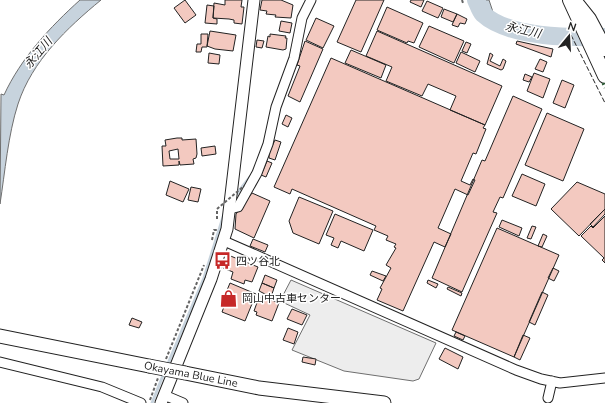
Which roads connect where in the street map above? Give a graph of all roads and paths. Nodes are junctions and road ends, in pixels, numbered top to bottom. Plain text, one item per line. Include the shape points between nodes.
1 (254, 0) edge
2 (311, 0) edge
3 (462, 0) edge
4 (570, 0) edge
5 (574, 0) edge
6 (463, 3) dead end
7 (605, 49) edge
8 (605, 76) edge
9 (244, 186) dead end
10 (217, 209) dead end
11 (230, 209) junction
12 (214, 230) dead end
13 (224, 241) junction
14 (211, 245) dead end
15 (204, 264) dead end
16 (0, 336) edge
17 (165, 361) dead end
18 (0, 362) edge
19 (160, 375) dead end
20 (605, 378) edge
21 (552, 381) junction
22 (548, 398) dead end
23 (162, 399) edge
24 (141, 403) edge
25 (148, 403) edge
26 (183, 403) edge
27 (384, 403) edge

1 - 11 street
2 - 11 street via 302,18 294,58 276,107 268,144 257,173 238,207
3 - 6 path
4 - 8 main road
5 - 7 main road via 589,19
9 - 10 path, bridge
11 - 13 street
12 - 14 path
13 - 21 street via 516,370
13 - 23 street
15 - 17 path
16 - 27 main road, Okayama Blue Line, bridge via 259,388
18 - 24 street via 102,386
19 - 25 path
20 - 21 street via 560,383
21 - 22 street
23 - 26 street

